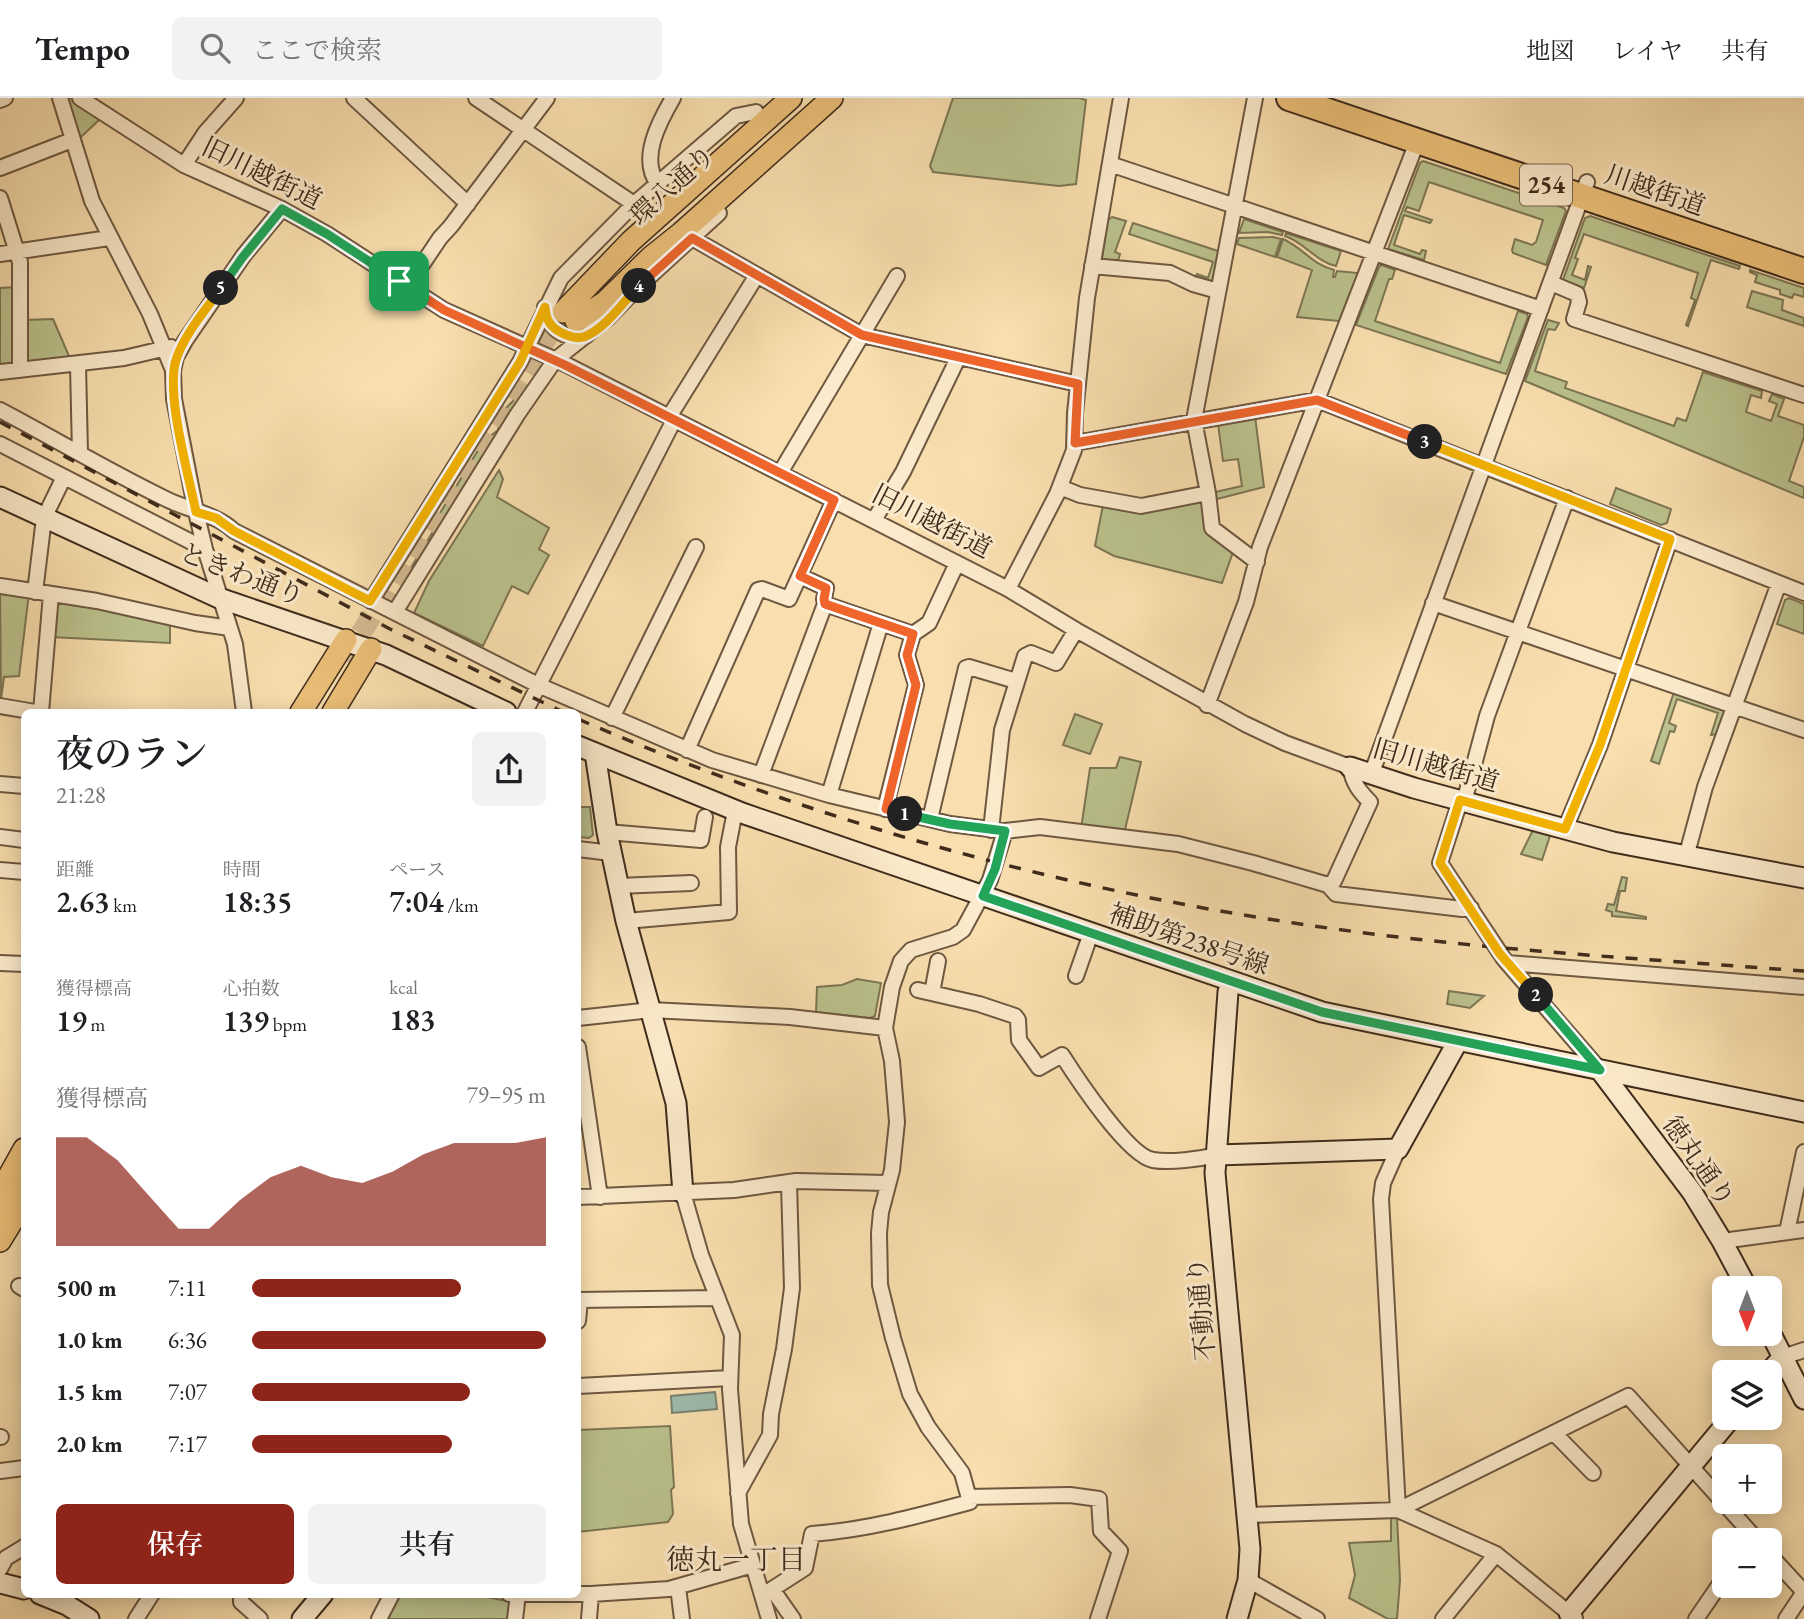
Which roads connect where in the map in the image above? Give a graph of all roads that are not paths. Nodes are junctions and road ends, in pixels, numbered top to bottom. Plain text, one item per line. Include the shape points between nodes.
1 (5, 98) edge
2 (60, 98) edge
3 (80, 98) edge
4 (236, 98) edge
5 (354, 98) edge
6 (476, 98) edge
7 (547, 98) edge
8 (673, 98) edge
9 (812, 98) edge
10 (832, 98) edge
11 (1121, 98) edge
12 (1255, 98) edge
13 (1289, 98) edge
14 (1337, 98) edge
15 (0, 100) edge
16 (779, 112) edge
17 (524, 130) junction
18 (72, 141) junction
19 (1417, 142) junction
20 (1110, 164) junction
21 (184, 165) junction
22 (0, 168) edge
23 (658, 184) junction
24 (1584, 190) junction
25 (0, 198) edge
26 (468, 204) junction
27 (634, 204) junction
28 (1234, 206) junction
29 (282, 209) junction
30 (109, 238) junction
31 (692, 238) junction
32 (1374, 252) junction
33 (18, 253) junction
34 (0, 254) edge
35 (1804, 255) edge
36 (1093, 266) junction
37 (1804, 271) edge
38 (757, 275) junction
39 (897, 276) dead end
40 (1551, 283) junction
41 (407, 287) junction
42 (1218, 290) junction
43 (1541, 309) junction
44 (568, 319) junction
45 (862, 335) junction
46 (185, 341) junction
47 (528, 348) junction
48 (166, 349) junction
49 (958, 358) junction
50 (555, 360) junction
51 (78, 365) junction
52 (20, 370) junction
53 (173, 371) junction
54 (0, 372) edge
55 (1078, 384) junction
56 (1804, 396) edge
57 (1317, 400) junction
58 (0, 410) edge
59 (672, 418) junction
60 (1194, 420) junction
61 (0, 443) edge
62 (1075, 443) junction
63 (80, 453) junction
64 (1484, 465) junction
65 (780, 473) junction
66 (65, 477) junction
67 (1060, 488) junction
68 (1208, 492) junction
69 (0, 497) edge
70 (1567, 498) junction
71 (834, 500) junction
72 (196, 512) junction
73 (44, 517) junction
74 (874, 520) junction
75 (1670, 539) junction
76 (696, 547) dead end
77 (205, 549) junction
78 (1257, 562) junction
79 (957, 563) junction
80 (800, 576) junction
81 (1779, 583) junction
82 (0, 586) edge
83 (1008, 589) junction
84 (35, 592) junction
85 (1804, 593) edge
86 (51, 594) junction
87 (219, 598) junction
88 (370, 601) junction
89 (1433, 603) junction
90 (825, 604) junction
91 (395, 612) junction
92 (881, 623) junction
93 (230, 628) junction
94 (1076, 630) junction
95 (1518, 631) junction
96 (913, 634) junction
97 (346, 640) junction
98 (371, 649) junction
99 (1626, 670) junction
100 (1016, 681) junction
101 (538, 685) junction
102 (1207, 705) junction
103 (0, 706) edge
104 (1734, 707) junction
105 (41, 709) edge
106 (244, 709) edge
107 (302, 709) edge
108 (335, 709) edge
109 (500, 709) edge
110 (526, 709) edge
111 (21, 710) edge
112 (612, 718) junction
113 (1804, 730) edge
114 (586, 750) edge
115 (687, 750) junction
116 (1350, 767) junction
117 (761, 775) junction
118 (1371, 775) junction
119 (0, 784) edge
120 (21, 786) edge
121 (829, 795) junction
122 (1462, 801) junction
123 (886, 809) junction
124 (735, 811) junction
125 (705, 817) dead end
126 (930, 819) junction
127 (1565, 829) junction
128 (998, 831) junction
129 (607, 832) junction
130 (0, 836) edge
131 (21, 839) edge
132 (581, 849) edge
133 (611, 853) junction
134 (1686, 857) junction
135 (0, 870) edge
136 (21, 873) edge
137 (1804, 878) edge
138 (691, 883) dead end
139 (1328, 885) junction
140 (618, 886) junction
141 (983, 896) junction
142 (1471, 908) junction
143 (626, 921) junction
144 (1091, 933) junction
145 (938, 961) dead end
146 (0, 962) edge
147 (1508, 963) junction
148 (21, 964) edge
149 (1076, 976) dead end
150 (1804, 987) edge
151 (1228, 992) dead end
152 (651, 1010) junction
153 (581, 1018) edge
154 (885, 1028) junction
155 (1458, 1041) junction
156 (581, 1068) edge
157 (1600, 1070) junction
158 (1804, 1112) edge
159 (1398, 1149) junction
160 (1804, 1152) edge
161 (1217, 1155) junction
162 (21, 1158) edge
163 (789, 1183) junction
164 (888, 1183) junction
165 (11, 1189) edge
166 (683, 1193) junction
167 (600, 1197) junction
168 (581, 1198) edge
169 (0, 1211) edge
170 (21, 1224) edge
171 (1804, 1230) edge
172 (1787, 1232) junction
173 (0, 1241) edge
174 (1722, 1241) junction
175 (0, 1250) edge
176 (1741, 1276) edge
177 (718, 1298) junction
178 (581, 1300) edge
179 (1777, 1346) edge
180 (1804, 1350) edge
181 (1783, 1357) junction
182 (1780, 1360) edge
183 (730, 1378) junction
184 (581, 1386) edge
185 (1804, 1399) edge
186 (1721, 1430) edge
187 (1554, 1433) junction
188 (1690, 1467) junction
189 (21, 1468) edge
190 (0, 1471) edge
191 (1593, 1473) dead end
192 (738, 1493) junction
193 (969, 1497) junction
194 (1398, 1510) junction
195 (1247, 1515) junction
196 (1744, 1528) edge
197 (21, 1549) edge
198 (1496, 1554) junction
199 (753, 1565) junction
200 (1782, 1568) edge
201 (0, 1569) edge
202 (1248, 1580) junction
203 (0, 1583) edge
204 (678, 1587) junction
205 (21, 1588) edge
206 (767, 1592) junction
207 (1804, 1592) edge
208 (581, 1594) edge
209 (592, 1594) junction
210 (1712, 1596) edge
211 (46, 1598) edge
212 (149, 1598) edge
213 (241, 1598) edge
214 (320, 1598) edge
215 (390, 1598) edge
216 (515, 1598) edge
217 (66, 1612) edge
218 (1572, 1616) edge
219 (89, 1619) edge
220 (136, 1619) edge
221 (260, 1619) edge
222 (302, 1619) edge
223 (379, 1619) edge
224 (515, 1619) edge
225 (589, 1619) edge
226 (682, 1619) edge
227 (769, 1619) edge
228 (793, 1619) edge
229 (1098, 1619) edge
230 (1237, 1619) edge
231 (1317, 1619) edge
232 (1443, 1619) edge
233 (1696, 1619) edge
234 (1786, 1619) edge

1 - 15 street
2 - 18 street
3 - 21 street, 旧川越街道
4 - 21 street
5 - 26 street
6 - 17 street
7 - 17 street
8 - 23 street via 656,129 650,171
9 - 16 main road, 環八通り
10 - 16 main road
11 - 20 street
12 - 28 street
13 - 19 highway, 川越街道 / 254
14 - 24 highway, 川越街道 / 254
16 - 23 street via 736,116
16 - 31 street via 731,202
16 - 44 main road, 環八通り
16 - 44 main road via 631,224 573,283
17 - 26 street
17 - 27 street
18 - 22 street
18 - 30 street
19 - 24 highway, 川越街道 / 254
19 - 32 street
20 - 28 street
20 - 36 street
21 - 29 street, 旧川越街道
23 - 27 street
24 - 35 highway, 川越街道 / 254
24 - 37 highway, 川越街道 / 254
24 - 40 street
25 - 33 street
26 - 41 street
27 - 44 street via 561,278
28 - 32 street
28 - 42 street
29 - 41 street, 旧川越街道
29 - 46 street
30 - 33 street
30 - 48 street
31 - 38 street
31 - 44 street
32 - 43 street
32 - 57 street
33 - 34 street
33 - 52 street
36 - 42 street via 1170,273
36 - 55 street
38 - 45 street
38 - 59 street
39 - 45 street
40 - 43 street
40 - 56 street via 1577,294 1574,319
41 - 47 street, 旧川越街道 via 444,310
42 - 60 street
43 - 64 street
44 - 47 street
44 - 50 street
45 - 49 street
45 - 65 street
46 - 48 street
46 - 53 street
47 - 50 street, 旧川越街道
47 - 88 street
48 - 51 street
48 - 53 street
49 - 55 street
49 - 74 street via 903,472
50 - 59 street, 旧川越街道
50 - 91 street
51 - 52 street
51 - 63 street
52 - 54 street
53 - 72 street via 174,399
55 - 62 street
57 - 60 street
57 - 64 street
57 - 78 street
58 - 63 street
59 - 65 street, 旧川越街道
59 - 101 street
60 - 62 street
60 - 68 street
61 - 66 street
62 - 67 street
63 - 72 street
64 - 70 street
64 - 89 street
65 - 71 street, 旧川越街道
66 - 73 street
66 - 77 street
67 - 68 street via 1141,506
67 - 83 street
68 - 78 street via 1212,528
69 - 73 street, ときわ通り
70 - 75 street
70 - 95 street
71 - 74 street, 旧川越街道
71 - 80 street
72 - 77 street
72 - 88 street via 216,518
73 - 84 street
73 - 87 street, ときわ通り
74 - 79 street, 旧川越街道
75 - 81 street
75 - 99 street
76 - 112 street
77 - 87 street
78 - 102 street
79 - 83 street, 旧川越街道
79 - 96 street via 929,623
80 - 90 street via 826,588
80 - 115 street via 789,599 758,590
81 - 85 street
81 - 104 street
82 - 84 street
83 - 94 street, 旧川越街道
84 - 86 street
86 - 93 street
86 - 105 street
87 - 93 street
87 - 97 street, ときわ通り
88 - 91 street
89 - 95 street
89 - 118 street
90 - 92 street
90 - 117 street
91 - 101 street
92 - 96 street
92 - 121 street
93 - 106 street
94 - 100 street via 1056,663 1026,655
94 - 102 street, 旧川越街道
95 - 99 street
95 - 122 street
96 - 123 street via 907,655 916,685
97 - 98 street, ときわ通り
97 - 107 main road
98 - 108 main road
98 - 109 street, ときわ通り
99 - 104 street
99 - 127 street
100 - 126 street via 966,668
100 - 128 street via 1002,730
101 - 110 street
101 - 112 street
102 - 116 street, 旧川越街道
103 - 111 street
104 - 113 street
104 - 134 street
112 - 115 street
114 - 124 street, 補助第238号線
114 - 129 street
115 - 117 street
116 - 118 street, 旧川越街道
116 - 139 street via 1357,789 1370,802 1334,881
117 - 121 street
118 - 122 street, 旧川越街道
119 - 120 street
121 - 123 street
122 - 127 street, 旧川越街道
122 - 142 street via 1440,863
123 - 126 street
124 - 141 street, 補助第238号線
124 - 143 street via 728,847 729,912
125 - 129 street via 701,840
126 - 128 street
127 - 134 street, 旧川越街道
128 - 139 street via 1040,827 1178,844
128 - 141 street via 995,869
129 - 133 street
130 - 131 street
132 - 133 street
133 - 140 street
134 - 137 street, 旧川越街道
135 - 136 street
138 - 140 street
139 - 142 street via 1336,894
140 - 143 street
141 - 144 street, 補助第238号線
141 - 154 street via 963,930 911,950 901,961
142 - 147 street
143 - 152 street
144 - 149 street
144 - 155 street, 補助第238号線 via 1346,1018
145 - 161 street via 925,991 1015,1016 1019,1041 1039,1068 1062,1055 1101,1113 1140,1153 1151,1160
146 - 148 street
147 - 150 street
147 - 157 street
151 - 161 street, 不動通り
152 - 153 street
152 - 154 street via 790,1017
152 - 166 street via 676,1103
154 - 164 street via 897,1122
155 - 157 street, 補助第238号線
155 - 159 street
156 - 167 street
157 - 158 street, 補助第238号線
157 - 174 street, 徳丸通り via 1692,1192
159 - 161 street
159 - 194 street via 1381,1199
160 - 172 street
161 - 195 street, 不動通り
162 - 165 main road
163 - 164 street
163 - 166 street
163 - 192 street via 792,1287 784,1349 769,1434
164 - 193 street via 879,1233 880,1285 893,1338 910,1394 962,1473
165 - 169 main road
165 - 173 main road
166 - 167 street
166 - 177 street
167 - 168 street
170 - 175 main road
171 - 172 street
172 - 174 street
174 - 176 street, 徳丸通り
177 - 178 street
177 - 183 street via 732,1335
179 - 181 street
180 - 181 street
181 - 182 street
181 - 185 street
183 - 184 street
183 - 192 street
186 - 188 street
187 - 188 street via 1628,1396
187 - 191 street
187 - 194 street
188 - 196 street
188 - 218 street
189 - 190 street
192 - 199 street
193 - 206 street via 970,1502 903,1520 812,1534 805,1568
193 - 229 street via 1070,1494 1099,1499 1101,1531 1120,1551
194 - 195 street
194 - 198 street
195 - 202 street, 不動通り
197 - 201 street via 6,1558
198 - 218 street
198 - 232 street
199 - 204 street
199 - 206 street
200 - 207 street
202 - 230 street, 不動通り
202 - 231 street
203 - 205 street
204 - 209 street
204 - 226 street
206 - 227 street
206 - 228 street
207 - 234 street
208 - 209 street
209 - 225 street
210 - 233 street
211 - 217 street
212 - 220 street
213 - 221 street
214 - 222 street
215 - 223 street
216 - 224 street
217 - 219 street

